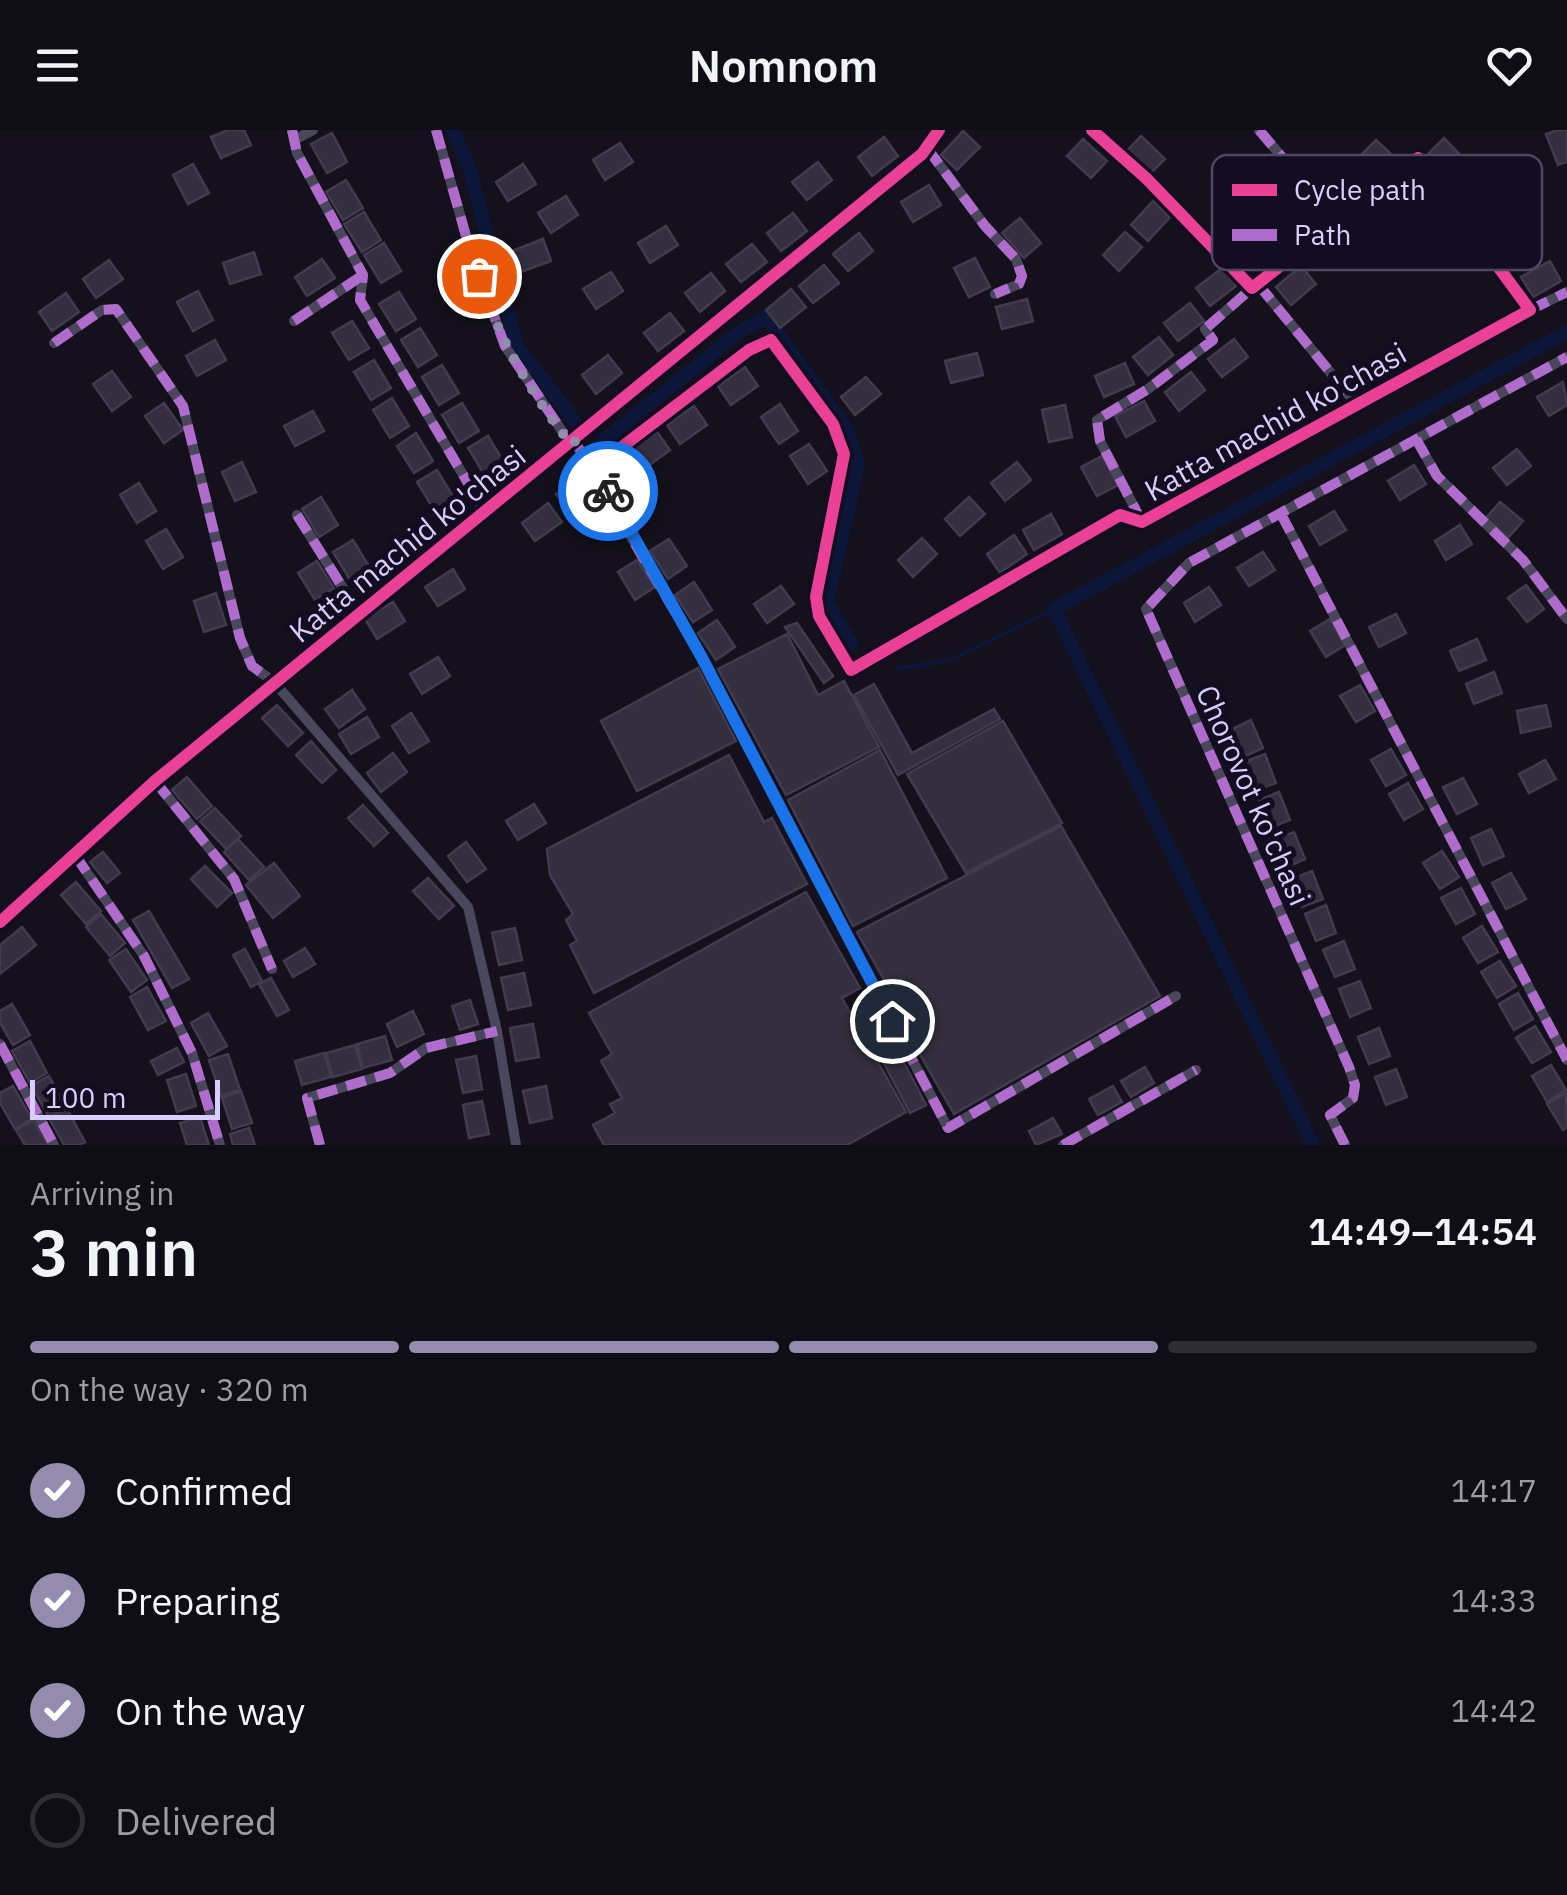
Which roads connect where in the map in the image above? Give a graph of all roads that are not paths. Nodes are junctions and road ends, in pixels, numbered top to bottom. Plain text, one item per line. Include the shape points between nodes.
1 (313, 130) edge
2 (436, 130) edge
3 (939, 130) edge
4 (1092, 130) edge
5 (1259, 130) edge
6 (293, 135) edge
7 (927, 148) junction
8 (1280, 155) edge
9 (1212, 243) edge
10 (1239, 270) edge
11 (1275, 270) edge
12 (1501, 270) edge
13 (362, 275) junction
14 (1255, 286) junction
15 (1567, 292) edge
16 (996, 294) dead end
17 (1530, 310) junction
18 (294, 321) dead end
19 (54, 343) dead end
20 (1567, 357) edge
21 (1357, 405) junction
22 (1416, 439) junction
23 (572, 442) junction
24 (593, 469) junction
25 (485, 512) junction
26 (1281, 514) junction
27 (297, 515) dead end
28 (1142, 522) junction
29 (358, 612) junction
30 (1567, 620) edge
31 (274, 682) junction
32 (156, 781) junction
33 (74, 856) junction
34 (0, 922) edge
35 (272, 969) dead end
36 (1176, 996) dead end
37 (497, 1030) junction
38 (0, 1044) edge
39 (1567, 1060) edge
40 (1196, 1070) dead end
41 (54, 1145) edge
42 (220, 1145) edge
43 (320, 1145) edge
44 (516, 1145) edge
45 (1063, 1145) edge
46 (1344, 1145) edge

1 - 6 street, Katta machid ko'chasi
2 - 23 street via 504,346
3 - 7 street, Katta machid ko'chasi
4 - 9 street, Katta machid ko'chasi
5 - 8 street
6 - 13 street, Katta machid ko'chasi
7 - 16 street via 1016,260 1019,284
7 - 23 street, Katta machid ko'chasi
10 - 14 street, Katta machid ko'chasi
11 - 14 street, Katta machid ko'chasi
12 - 17 street, Katta machid ko'chasi
13 - 18 street
13 - 25 street, Katta machid ko'chasi via 360,300
14 - 21 street, Katta machid ko'chasi
14 - 28 street, Katta machid ko'chasi via 1205,328 1213,340 1097,420 1100,441
15 - 17 street, Katta machid ko'chasi
17 - 21 street, Katta machid ko'chasi
19 - 31 street, Katta machid ko'chasi via 102,310 116,309 165,378 183,406 240,638 252,666
20 - 22 street, Chorovot ko'chasi
21 - 28 street, Katta machid ko'chasi
22 - 26 street, Chorovot ko'chasi
22 - 30 street via 1437,476 1523,560
23 - 24 street
23 - 25 street, Katta machid ko'chasi
24 - 28 street, Katta machid ko'chasi via 771,340 833,424 844,454 816,597 819,616 851,670 1120,515
24 - 36 street via 701,656 948,1128
25 - 29 street, Katta machid ko'chasi
26 - 39 street
26 - 46 street, Chorovot ko'chasi via 1189,563 1146,610 1349,1068 1353,1098 1330,1116
27 - 29 street
29 - 31 street, Katta machid ko'chasi
31 - 32 street, Katta machid ko'chasi
31 - 37 street, Katta machid ko'chasi via 468,906
32 - 33 street, Katta machid ko'chasi
32 - 35 street via 234,879
33 - 34 street, Katta machid ko'chasi
33 - 42 street via 144,956 192,1053
37 - 43 street via 426,1048 390,1073 307,1098
37 - 44 street, Katta machid ko'chasi
38 - 41 street
40 - 45 street

